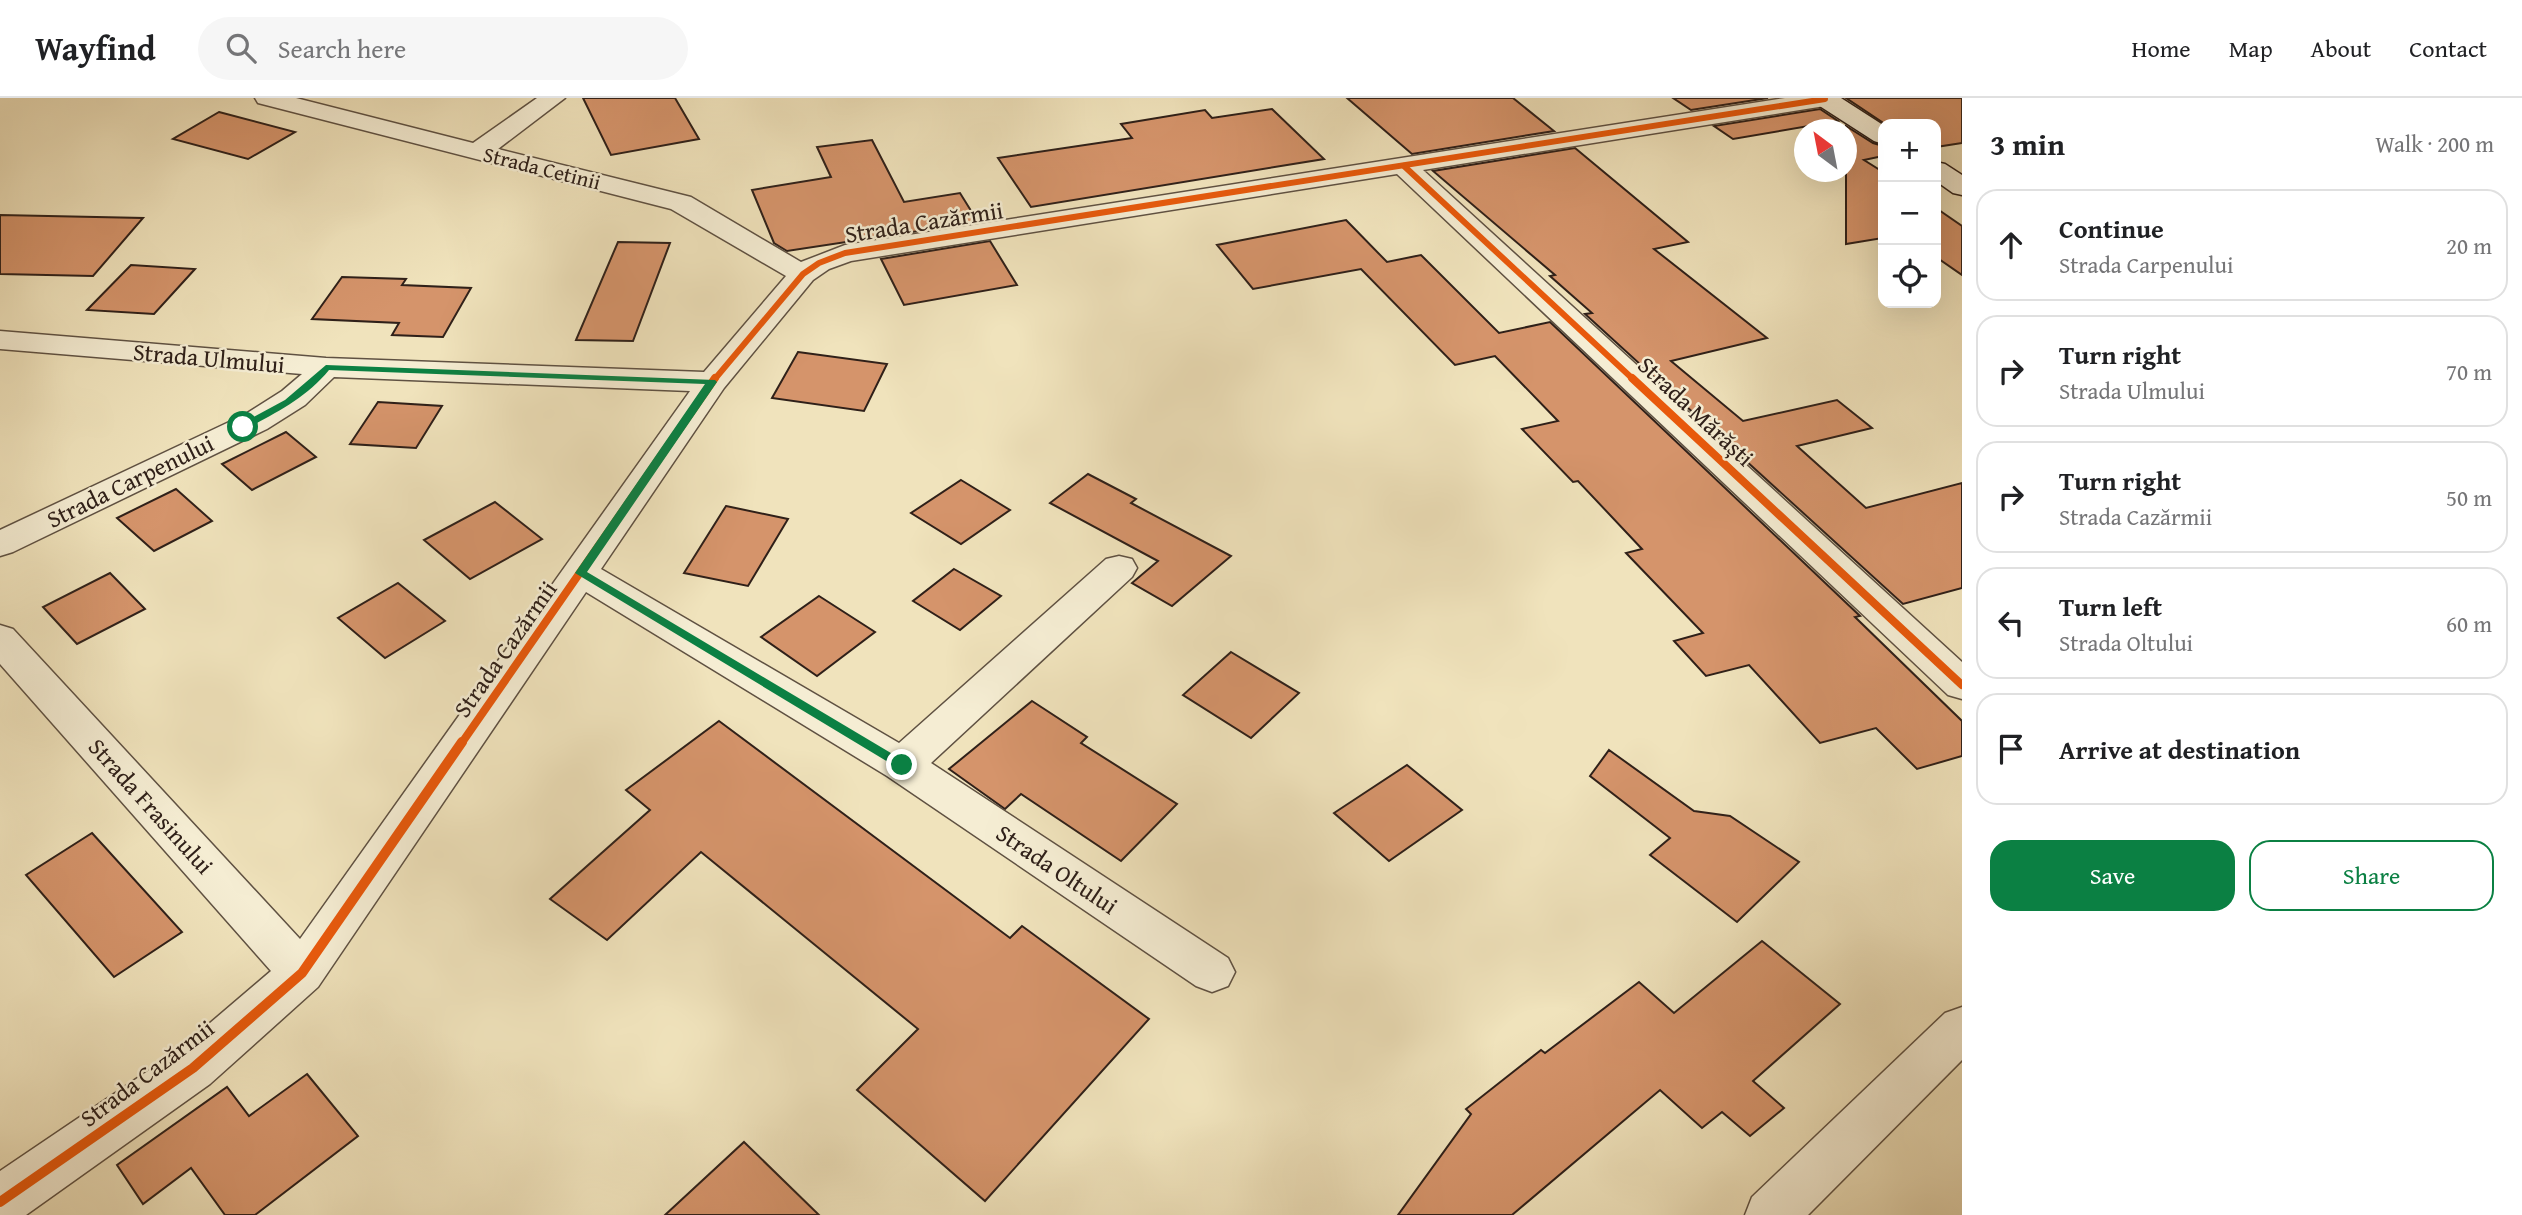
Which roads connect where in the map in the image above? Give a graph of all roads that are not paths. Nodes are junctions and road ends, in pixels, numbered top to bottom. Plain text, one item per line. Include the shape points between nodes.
1 (267, 98) edge
2 (553, 98) edge
3 (1824, 98) edge
4 (1878, 133) edge
5 (478, 151) junction
6 (1404, 166) junction
7 (1941, 173) edge
8 (1962, 187) edge
9 (803, 274) junction
10 (0, 340) edge
11 (326, 368) junction
12 (712, 382) junction
13 (0, 544) edge
14 (1119, 568) dead end
15 (581, 573) junction
16 (0, 639) edge
17 (1962, 685) edge
18 (902, 765) junction
19 (1212, 972) dead end
20 (302, 973) junction
21 (1962, 1028) edge
22 (0, 1202) edge
23 (1772, 1215) edge

1 - 5 street, Strada Cetinii
2 - 5 street
3 - 4 street
3 - 6 street, Strada Cazărmii
5 - 9 street, Strada Cetinii via 681,203
6 - 9 street, Strada Cazărmii via 845,253 819,262
6 - 17 street, Strada Mărăști
7 - 8 street
9 - 12 street, Strada Cazărmii
10 - 11 street, Strada Ulmului
11 - 12 street, Strada Ulmului
11 - 13 street, Strada Carpenului via 288,402 243,427
12 - 15 street, Strada Cazărmii
14 - 18 street
15 - 18 street, Strada Oltului
15 - 20 street, Strada Cazărmii
16 - 20 street, Strada Frasinului
18 - 19 street, Strada Oltului
20 - 22 street, Strada Cazărmii via 192,1068
21 - 23 street

